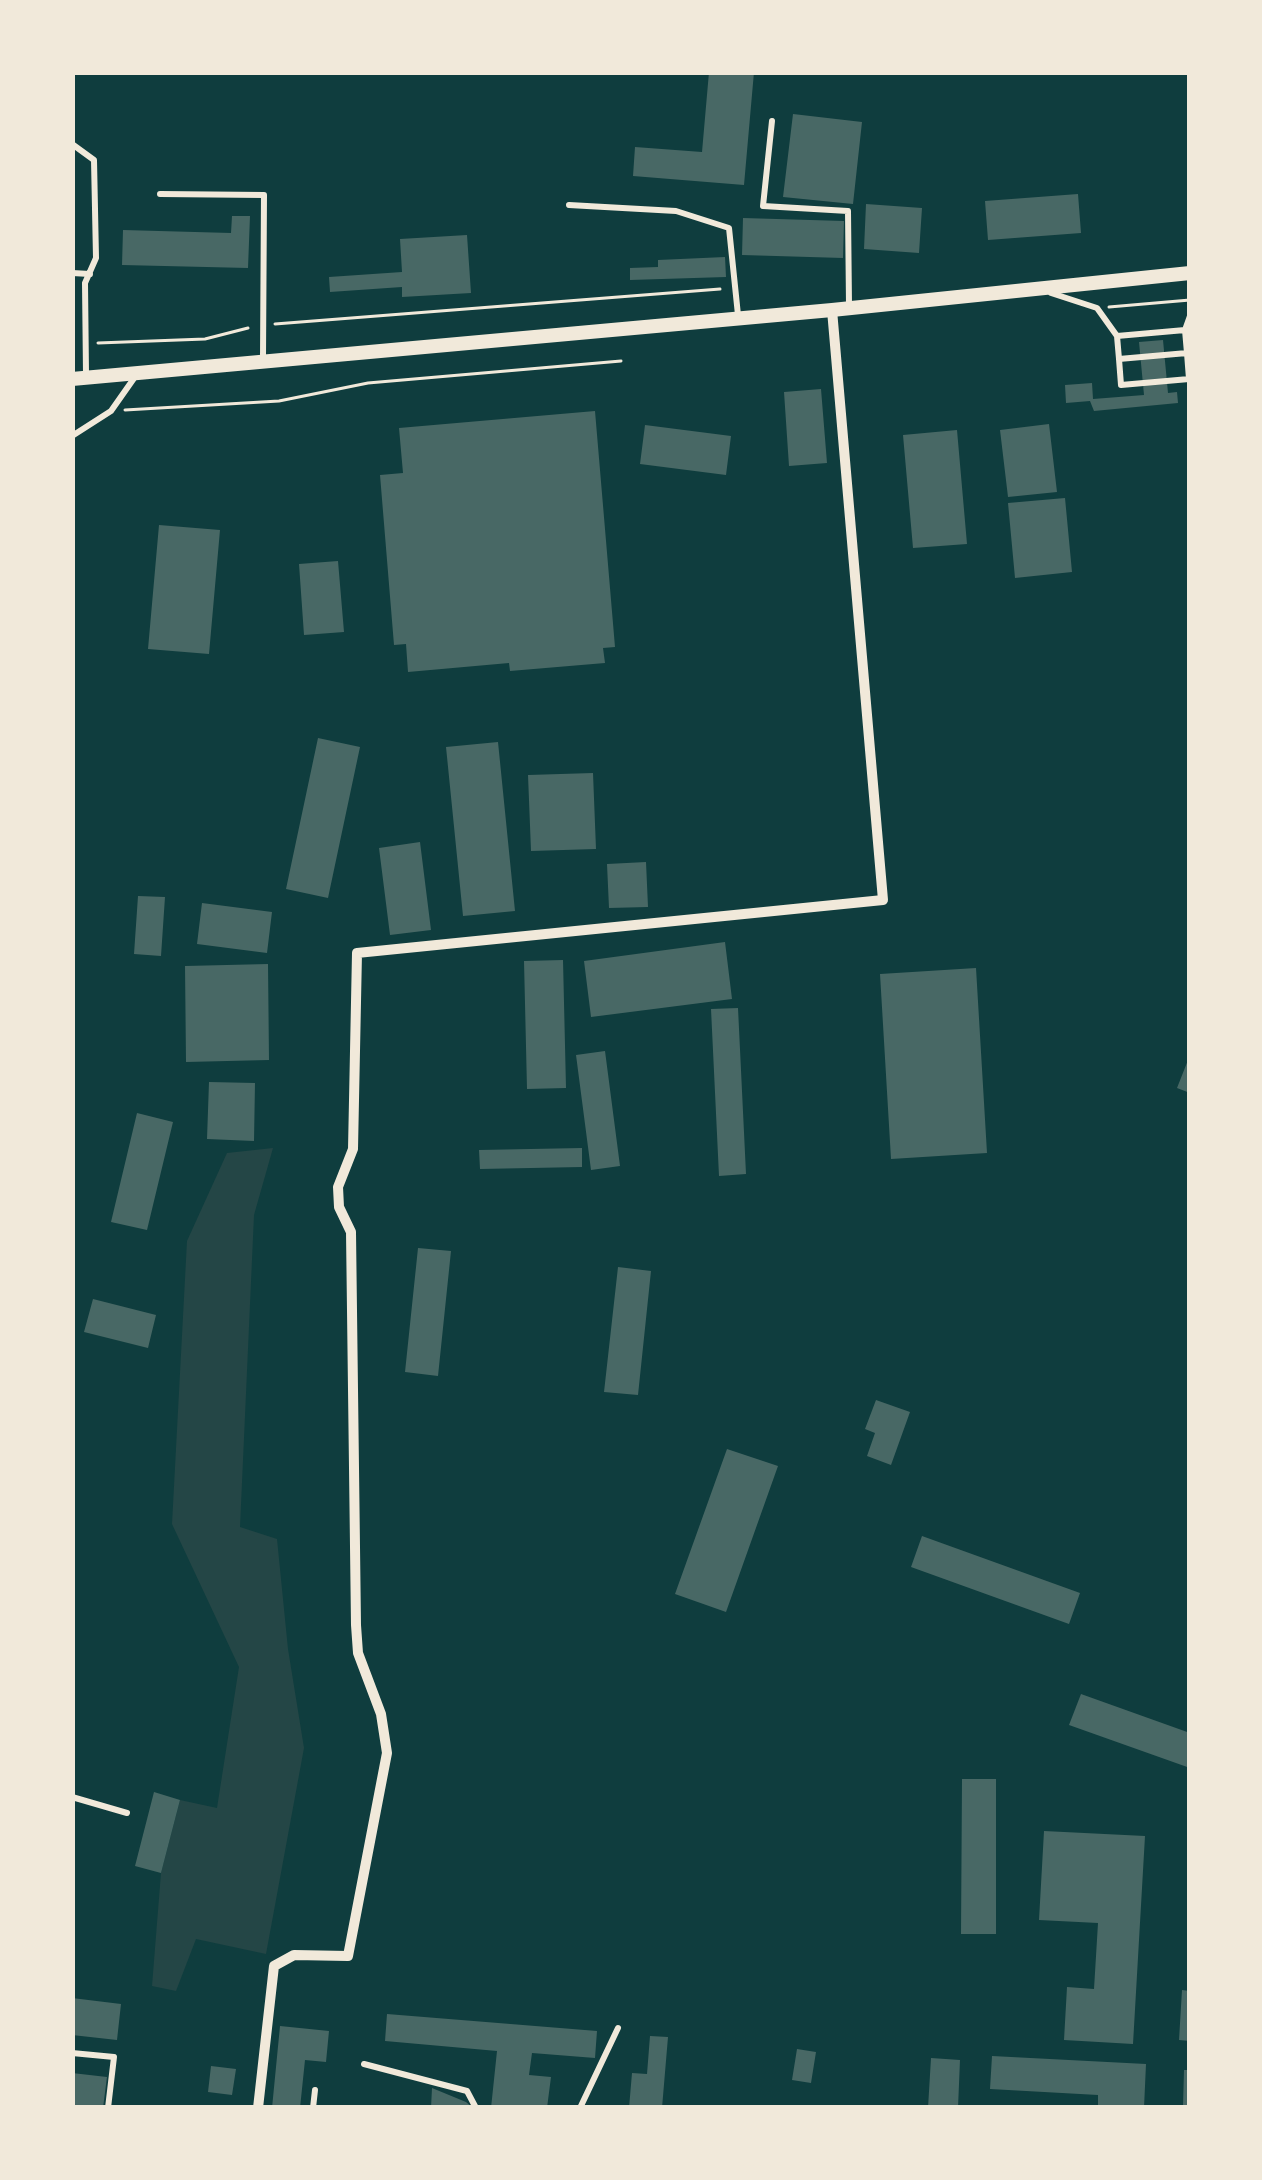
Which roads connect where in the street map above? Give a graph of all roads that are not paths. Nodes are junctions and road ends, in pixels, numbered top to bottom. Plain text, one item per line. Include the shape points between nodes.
1 (772, 121) dead end
2 (72, 144) edge
3 (160, 194) dead end
4 (569, 205) dead end
5 (72, 273) edge
6 (1190, 273) edge
7 (90, 274) junction
8 (1030, 289) junction
9 (849, 308) junction
10 (832, 310) junction
11 (1190, 316) edge
12 (738, 319) junction
13 (1185, 330) junction
14 (1117, 336) junction
15 (1187, 353) edge
16 (1119, 359) junction
17 (263, 361) junction
18 (137, 374) junction
19 (79, 378) edge
20 (72, 436) edge
21 (72, 1796) edge
22 (127, 1813) dead end
23 (617, 2028) dead end
24 (72, 2054) edge
25 (364, 2063) dead end
26 (315, 2090) dead end
27 (108, 2108) edge
28 (258, 2108) edge
29 (313, 2108) edge
30 (476, 2108) edge
31 (580, 2108) edge

1 - 9 lane via 764,206 848,211
2 - 7 lane via 94,160
3 - 17 lane via 264,195
4 - 12 lane via 676,211 729,227
5 - 7 lane
6 - 8 street
7 - 19 lane
8 - 9 street
8 - 14 lane via 1097,308
9 - 10 street
10 - 12 street
10 - 28 street via 883,900 357,953 352,1149 338,1187 351,1232 358,1653 387,1753 348,1956 294,1954 274,1966
11 - 13 lane
12 - 17 street
13 - 14 lane
13 - 15 lane
14 - 16 lane
15 - 16 lane
15 - 16 lane via 1189,379 1121,386
17 - 18 street
18 - 19 street
18 - 20 lane via 111,411
21 - 22 lane
23 - 31 lane
24 - 27 lane via 114,2057
25 - 30 lane via 467,2091
26 - 29 lane

